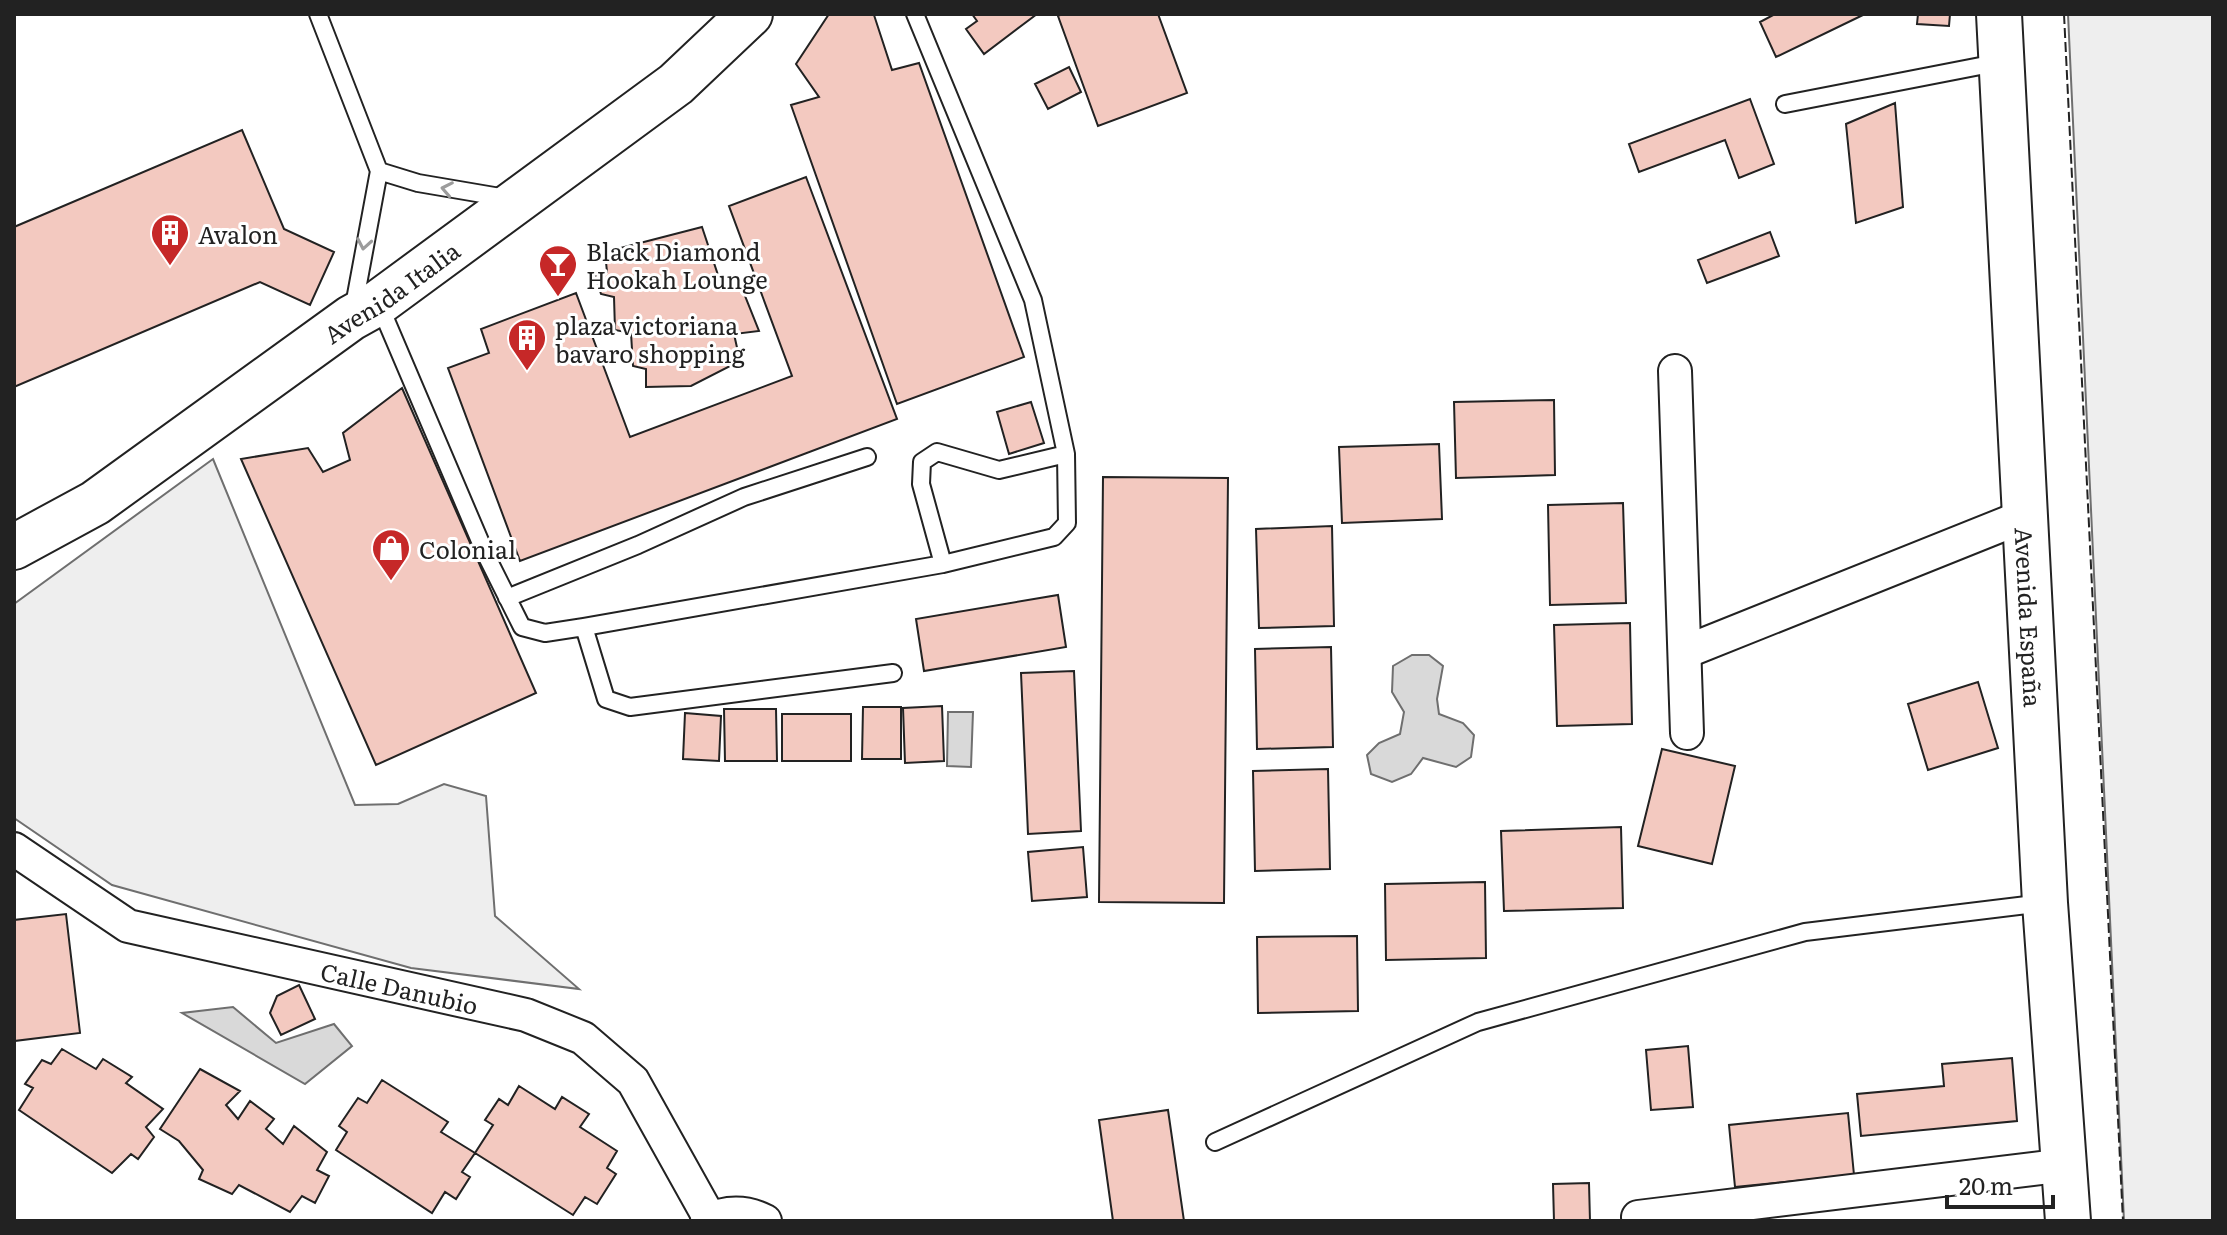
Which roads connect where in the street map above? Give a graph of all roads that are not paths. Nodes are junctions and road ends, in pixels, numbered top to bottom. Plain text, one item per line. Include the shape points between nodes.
1 (318, 14) edge
2 (750, 14) edge
3 (915, 14) edge
4 (1999, 14) edge
5 (2002, 62) junction
6 (1785, 104) dead end
7 (379, 171) junction
8 (516, 199) junction
9 (365, 310) junction
10 (1675, 371) dead end
11 (1066, 454) junction
12 (867, 457) dead end
13 (2027, 515) junction
14 (14, 547) edge
15 (943, 564) junction
16 (507, 598) junction
17 (584, 627) junction
18 (1685, 652) junction
19 (893, 673) dead end
20 (1687, 733) dead end
21 (14, 849) edge
22 (2045, 903) junction
23 (1215, 1142) dead end
24 (2065, 1165) junction
25 (1638, 1217) dead end
26 (708, 1220) edge
27 (765, 1221) edge
28 (2068, 1221) edge

1 - 7 lane
2 - 8 street, Avenida Italia via 676,84
3 - 11 lane via 1033,300
4 - 5 street, Avenida España
5 - 6 lane
5 - 13 street, Avenida España
8 -> 7 lane
7 -> 9 lane
8 - 9 street, Avenida Italia
9 - 14 street, Avenida Italia via 95,503
9 - 16 lane
10 - 18 street
11 - 15 lane via 1067,523 1062,531
11 - 15 lane via 999,470 937,452 922,462 921,484
12 - 16 lane via 744,497
13 - 18 street
13 - 22 street, Avenida España
15 - 17 lane
16 - 17 lane via 522,627 545,633
17 - 19 lane via 606,699 630,707
18 - 20 street
21 - 26 street, Calle Danubio via 128,926 526,1015 583,1038 633,1081
22 - 23 lane via 1805,932 1478,1022
22 - 24 street, Avenida España
24 - 25 street
24 - 28 street, Avenida España
26 - 27 street via 731,1213

